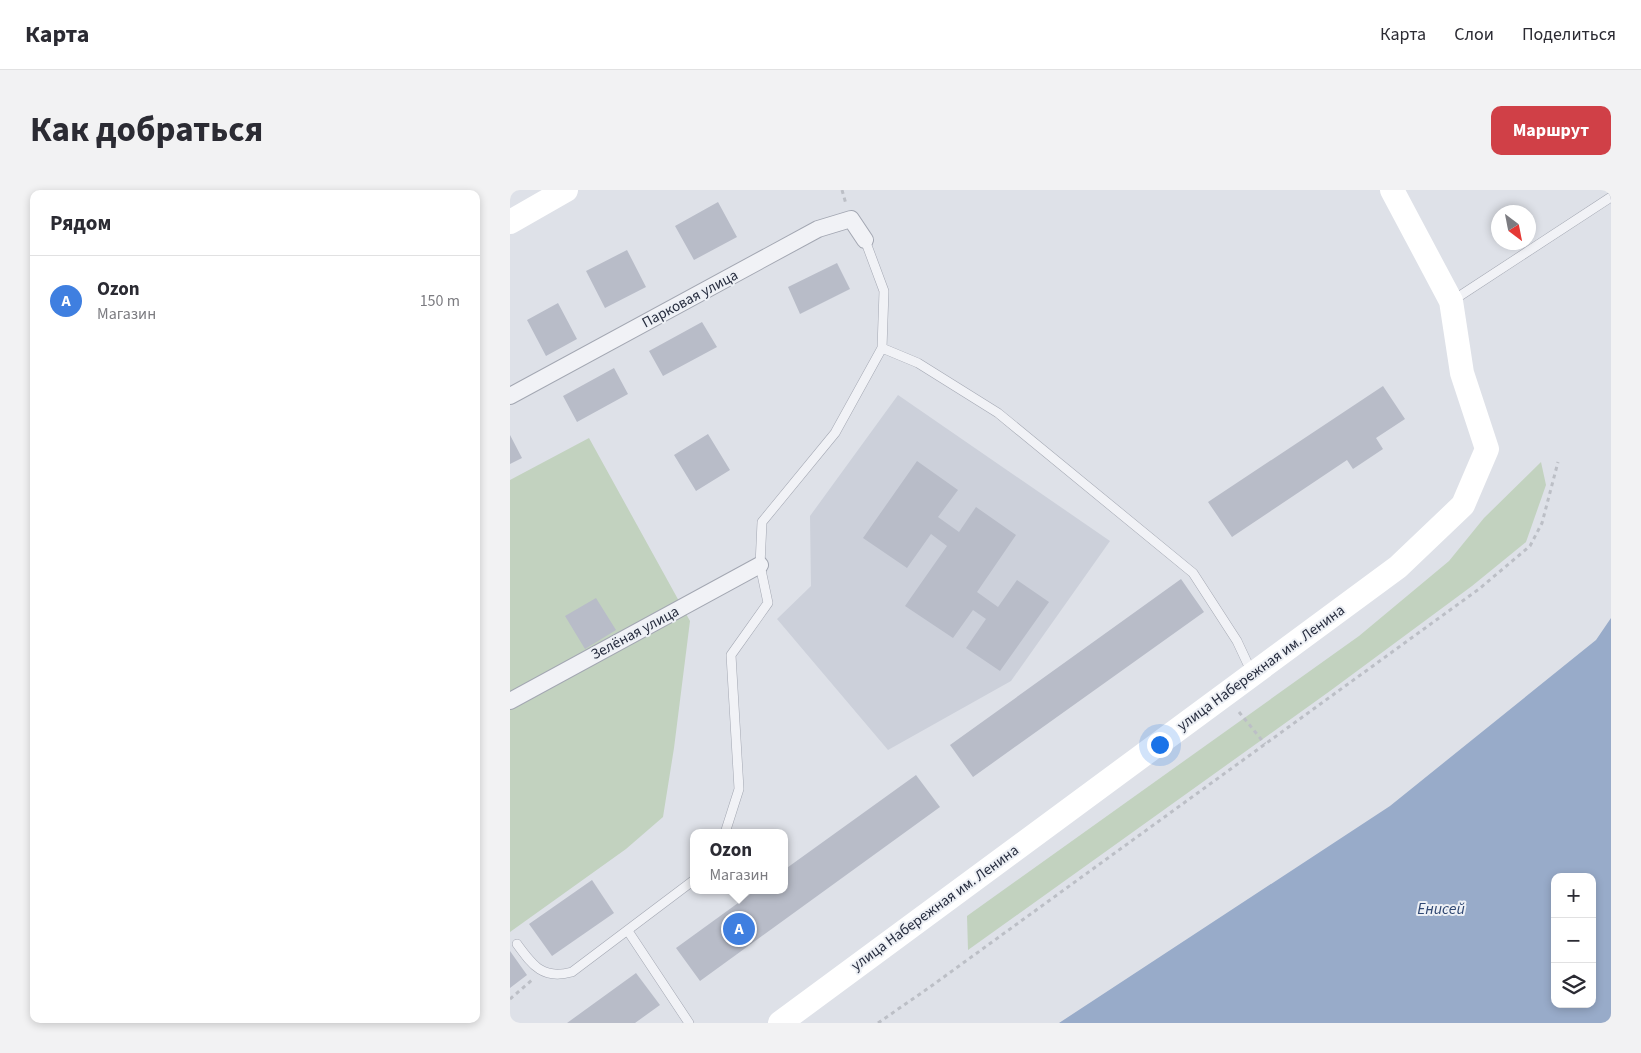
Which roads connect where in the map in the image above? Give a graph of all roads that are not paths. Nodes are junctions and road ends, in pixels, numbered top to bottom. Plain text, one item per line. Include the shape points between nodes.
1 (566, 190) edge
2 (1392, 190) edge
3 (1611, 197) edge
4 (510, 222) edge
5 (864, 240) joint
6 (1451, 301) junction
7 (882, 348) junction
8 (510, 396) edge
9 (760, 565) junction
10 (1252, 674) junction
11 (510, 701) edge
12 (726, 829) edge
13 (690, 883) edge
14 (628, 931) junction
15 (517, 944) dead end
16 (689, 1023) edge
17 (780, 1023) edge

1 - 4 street
2 - 6 street, улица Набережная им. Ленина
3 - 6 lane
5 - 7 lane via 884,291
5 - 8 street, Парковая улица via 851,219 818,229
6 - 10 street, улица Набережная им. Ленина via 1462,374 1487,449 1463,505 1398,567
7 - 9 lane via 835,433 762,522
7 - 10 lane via 918,363 998,413 1193,573 1237,641
9 - 11 street, Зелёная улица
9 - 12 lane via 768,603 731,655 739,789
10 - 17 street, улица Набережная им. Ленина
13 - 14 lane
14 - 15 lane via 572,972 558,976 534,965
14 - 16 lane

